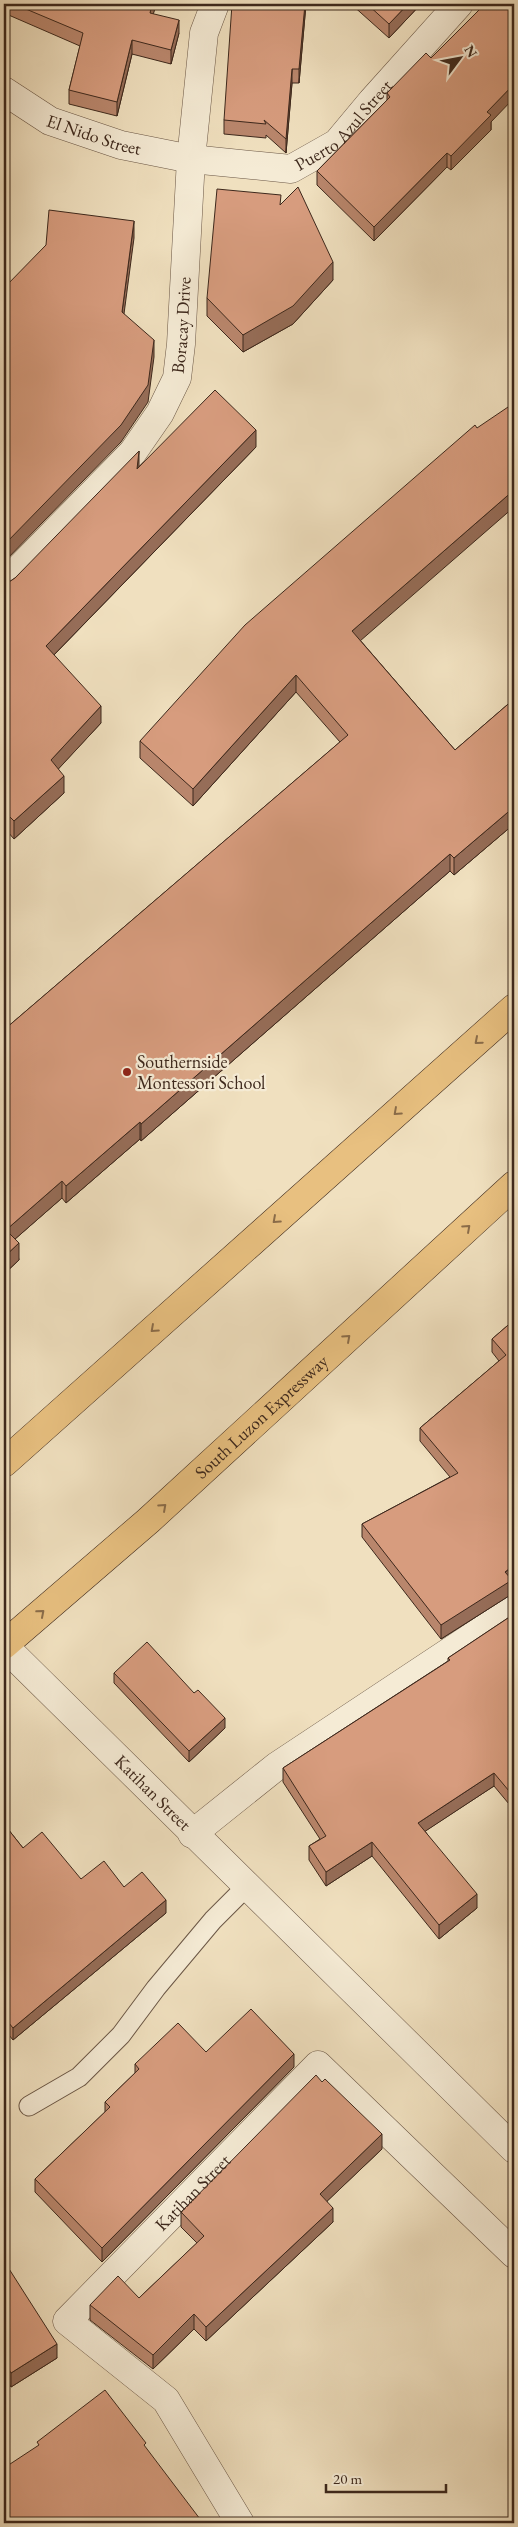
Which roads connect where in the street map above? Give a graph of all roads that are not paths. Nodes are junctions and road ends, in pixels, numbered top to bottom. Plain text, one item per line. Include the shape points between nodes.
1 (215, 4) edge
2 (459, 4) edge
3 (4, 92) edge
4 (191, 159) junction
5 (4, 584) edge
6 (514, 1008) edge
7 (514, 1185) edge
8 (60, 1413) junction
9 (4, 1453) edge
10 (4, 1463) edge
11 (514, 1609) edge
12 (4, 1646) edge
13 (192, 1834) junction
14 (246, 1887) junction
15 (29, 2106) dead end
16 (514, 2149) edge
17 (514, 2254) edge
18 (240, 2523) edge

1 - 4 street, Boracay Drive via 204,33
2 - 4 street, Puerto Azul Street via 337,143 291,169
3 - 4 street, El Nido Street via 50,121 121,145
4 - 5 street, Boracay Drive via 177,378 160,413 133,452
6 -> 8 highway
12 -> 7 highway, South Luzon Expressway via 148,1521
8 - 9 highway
8 - 10 highway
11 - 13 street via 277,1766
12 - 13 street, Katihan Street
13 - 14 street, Katihan Street
14 - 15 lane via 213,1920 121,2035 79,2077
14 - 16 street, Katihan Street
17 - 18 street, Katihan Street via 318,2065 67,2321 166,2400

